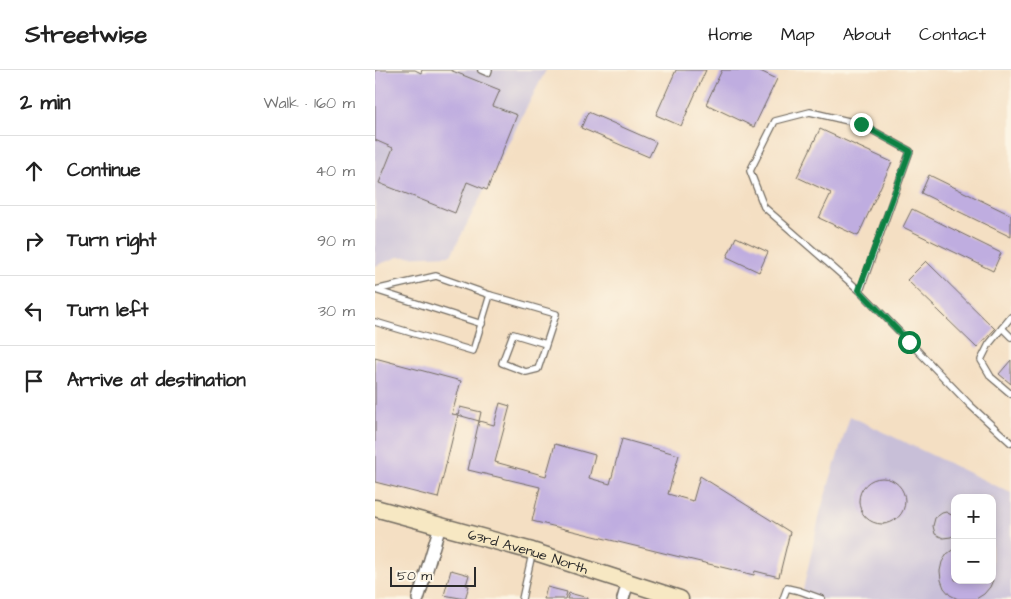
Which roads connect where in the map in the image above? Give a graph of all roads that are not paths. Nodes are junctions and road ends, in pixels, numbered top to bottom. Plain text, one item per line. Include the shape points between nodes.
1 (481, 70) edge
2 (489, 70) edge
3 (375, 290) edge
4 (859, 290) junction
5 (490, 295) junction
6 (1011, 317) edge
7 (375, 322) edge
8 (482, 324) junction
9 (1002, 328) junction
10 (1011, 337) edge
11 (546, 344) junction
12 (1011, 394) edge
13 (1011, 443) edge
14 (375, 508) edge
15 (440, 526) junction
16 (532, 551) junction
17 (628, 582) junction
18 (417, 599) edge
19 (522, 599) edge
20 (623, 599) edge
21 (680, 599) edge
22 (783, 599) edge
23 (822, 599) edge

1 - 2 lane via 488,73
3 - 5 lane via 436,276
3 - 8 lane
4 - 4 lane via 764,206 750,171 775,121 810,112 861,124 910,151
4 - 13 lane
5 - 8 lane
5 - 11 lane via 556,314
6 - 9 lane
7 - 8 lane via 473,351
9 - 10 lane
9 - 12 lane via 981,360 991,377
11 - 11 lane via 538,370 526,372 502,363 513,334
14 - 15 street, 63rd Avenue North
15 - 16 street, 63rd Avenue North
15 - 18 street
16 - 17 street, 63rd Avenue North
16 - 19 lane
17 - 20 street
17 - 21 street, 63rd Avenue North
22 - 23 lane via 787,588

